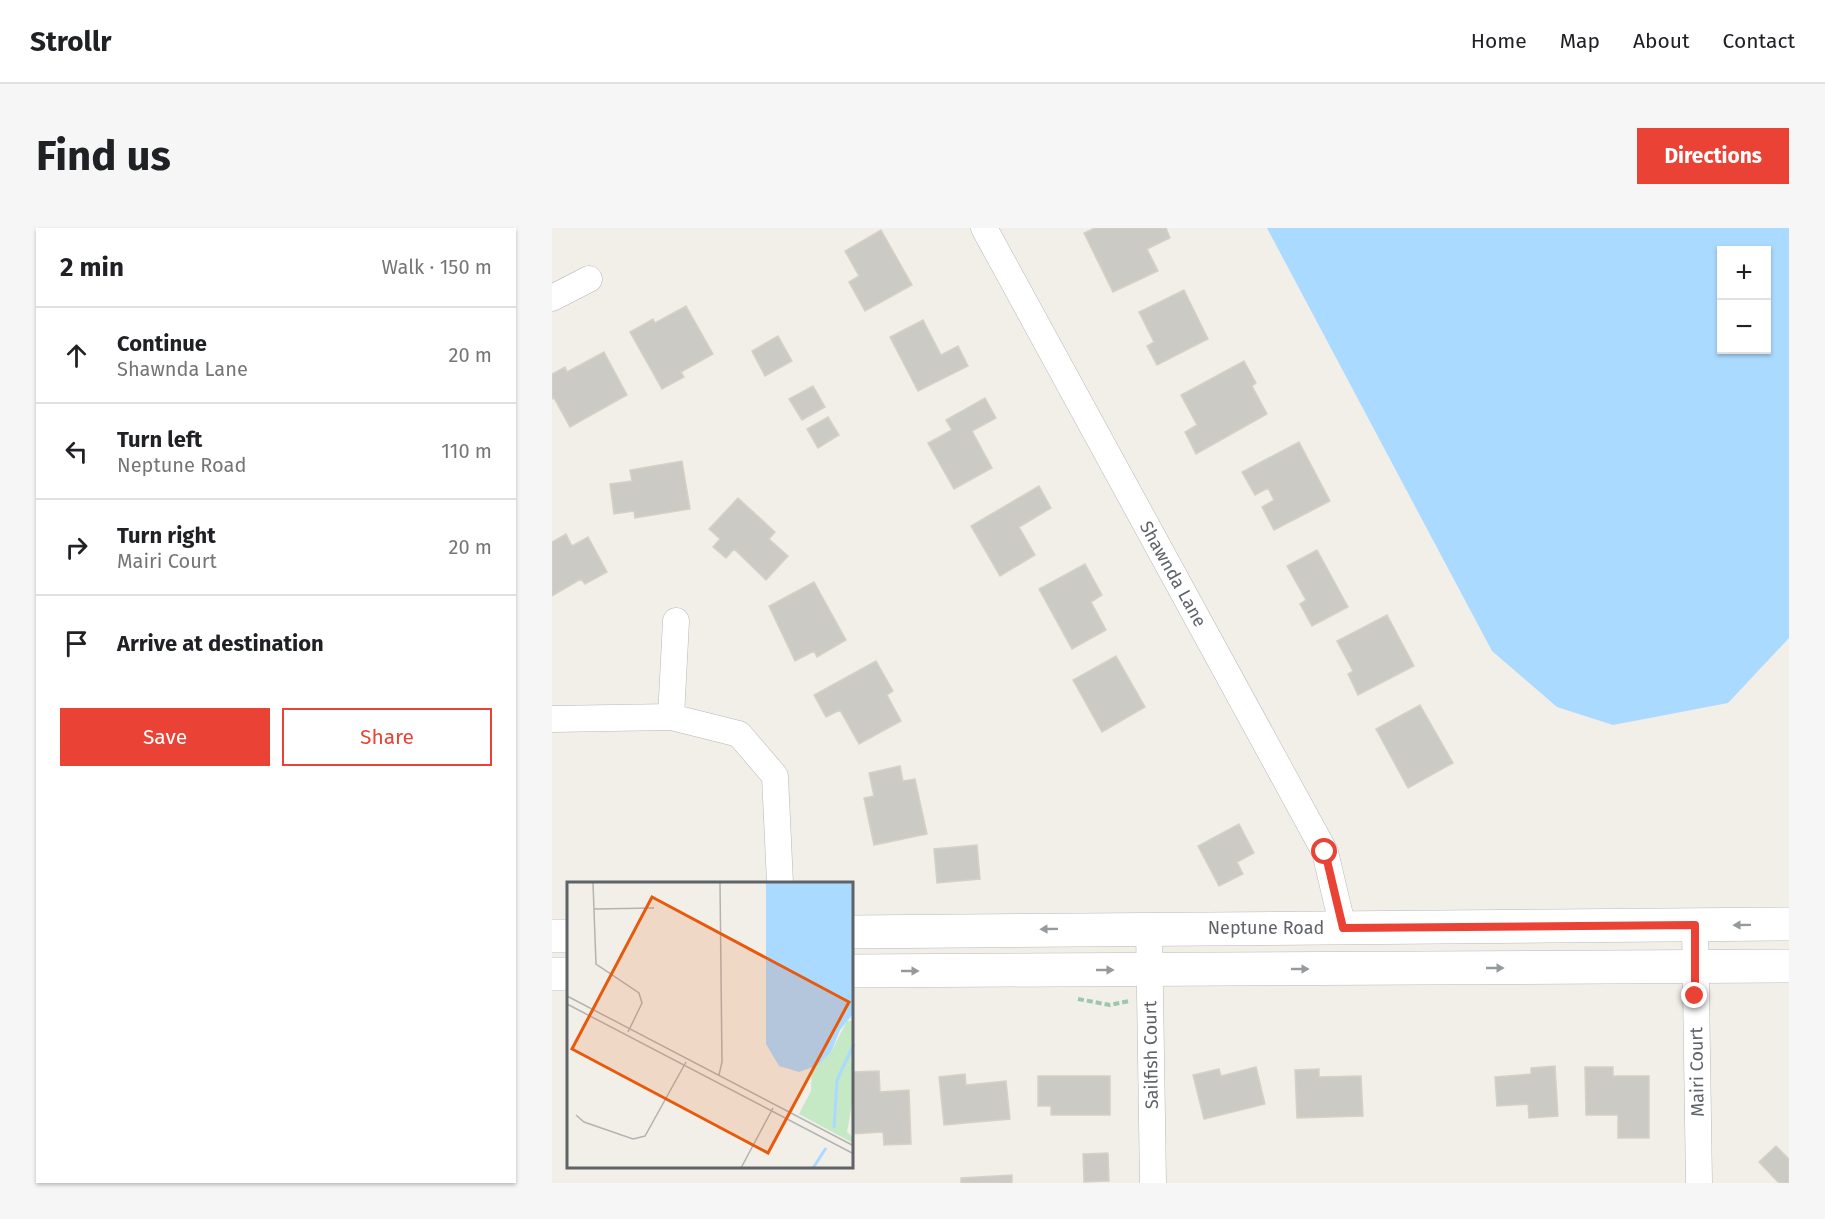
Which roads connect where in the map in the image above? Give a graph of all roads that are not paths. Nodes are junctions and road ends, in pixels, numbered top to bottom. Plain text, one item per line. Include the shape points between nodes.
1 (984, 228) edge
2 (589, 279) dead end
3 (552, 298) edge
4 (676, 621) dead end
5 (671, 717) junction
6 (552, 719) edge
7 (780, 882) edge
8 (1789, 924) edge
9 (1695, 925) junction
10 (1149, 928) junction
11 (1343, 928) junction
12 (854, 932) edge
13 (1789, 966) edge
14 (1695, 967) junction
15 (1149, 970) junction
16 (854, 971) edge
17 (567, 974) edge
18 (552, 975) edge
19 (1154, 1183) edge
20 (1699, 1183) edge

1 - 11 street, Shawnda Lane via 1325,852
2 - 3 street
4 - 5 street
5 - 6 street
5 - 7 street via 739,734 775,776
8 -> 9 main road, Neptune Road
9 - 11 main road, Neptune Road
9 - 14 street, Mairi Court
10 - 11 main road, Neptune Road
10 -> 12 main road, Neptune Road
10 - 15 street, Sailfish Court
13 - 14 main road
15 -> 14 main road
14 - 20 street, Mairi Court
16 -> 15 main road
15 - 19 street, Sailfish Court
17 - 18 main road

